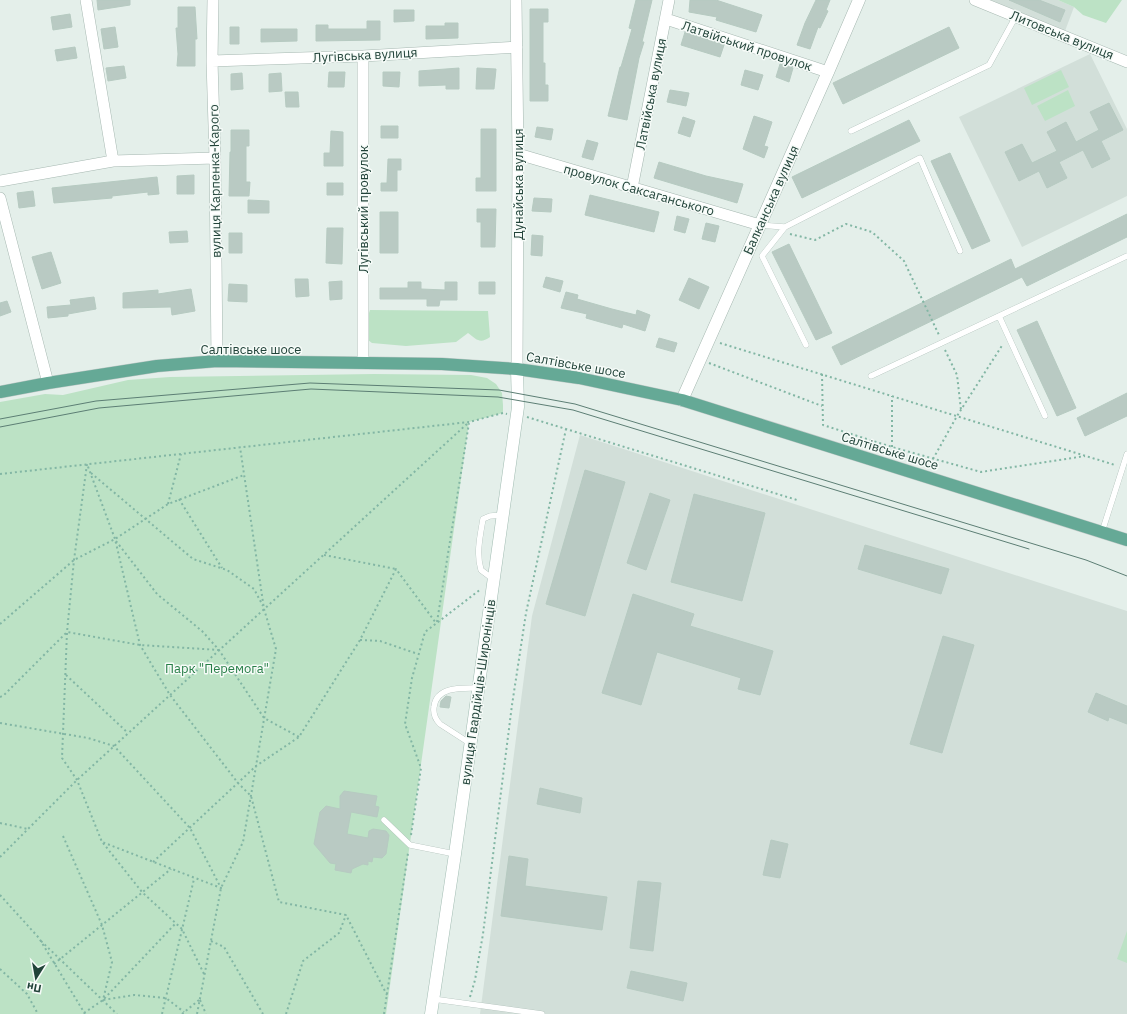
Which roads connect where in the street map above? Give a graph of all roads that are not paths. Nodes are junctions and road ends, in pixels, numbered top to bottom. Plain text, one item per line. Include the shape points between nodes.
1 (86, 0) edge
2 (213, 0) edge
3 (516, 0) edge
4 (669, 0) edge
5 (859, 0) edge
6 (975, 0) edge
7 (1016, 16) junction
8 (666, 19) junction
9 (517, 47) junction
10 (363, 56) junction
11 (212, 61) junction
12 (1127, 62) edge
13 (828, 72) junction
14 (851, 131) dead end
15 (518, 154) junction
16 (215, 158) junction
17 (113, 161) junction
18 (0, 181) edge
19 (632, 188) junction
20 (0, 198) edge
21 (760, 225) junction
22 (785, 227) junction
23 (960, 251) dead end
24 (1127, 256) edge
25 (999, 316) junction
26 (806, 345) dead end
27 (217, 361) junction
28 (363, 363) junction
29 (517, 368) junction
30 (871, 376) dead end
31 (48, 382) junction
32 (0, 392) edge
33 (682, 400) junction
34 (1045, 416) dead end
35 (1127, 454) edge
36 (503, 515) junction
37 (1102, 532) junction
38 (1127, 540) edge
39 (494, 579) junction
40 (479, 688) junction
41 (471, 744) junction
42 (384, 820) dead end
43 (455, 854) junction
44 (433, 999) junction
45 (431, 1014) edge
46 (542, 1014) edge

1 - 17 street
2 - 11 street, вулиця Карпенка-Карого
3 - 9 street, Дунайська вулиця
4 - 8 street, Латвійська вулиця
5 - 13 main road, Балканська вулиця
6 - 7 street, Литовська вулиця
7 - 12 street, Литовська вулиця
7 - 14 lane via 989,65
8 - 13 street, Латвійський провулок
8 - 19 street, Латвійська вулиця
9 - 10 street, Лугівська вулиця
9 - 15 street, Дунайська вулиця
10 - 11 street, Лугівська вулиця
10 - 28 street, Лугівський провулок
11 - 16 street, вулиця Карпенка-Карого
13 - 21 main road, Балканська вулиця
15 - 19 street, провулок Саксаганського
15 - 29 street, Дунайська вулиця
16 - 17 street
16 - 27 street, вулиця Карпенка-Карого
17 - 18 street
19 - 21 street, провулок Саксаганського
20 - 31 street
21 - 22 lane
21 - 33 main road, Балканська вулиця
22 - 23 lane via 920,158
22 - 26 lane via 762,256
24 - 25 lane
25 - 30 lane
25 - 34 lane
27 - 28 main road, Салтівське шосе
27 - 31 main road, Салтівське шосе via 157,366
28 - 29 main road, Салтівське шосе
29 - 33 main road, Салтівське шосе
29 - 36 main road, вулиця Гвардійців-Широнінців via 518,407
31 - 32 main road, Салтівське шосе
33 - 37 main road, Салтівське шосе
35 - 37 lane
36 - 39 main road, вулиця Гвардійців-Широнінців
36 - 39 lane via 484,519 481,535 478,560 481,570
37 - 38 main road, Салтівське шосе
39 - 40 main road, вулиця Гвардійців-Широнінців
40 - 41 main road, вулиця Гвардійців-Широнінців
40 - 41 lane via 446,691 437,698 433,709 440,724
41 - 43 main road, вулиця Гвардійців-Широнінців
42 - 43 lane via 409,845
43 - 44 main road, вулиця Гвардійців-Широнінців
44 - 45 main road, вулиця Гвардійців-Широнінців
44 - 46 lane

